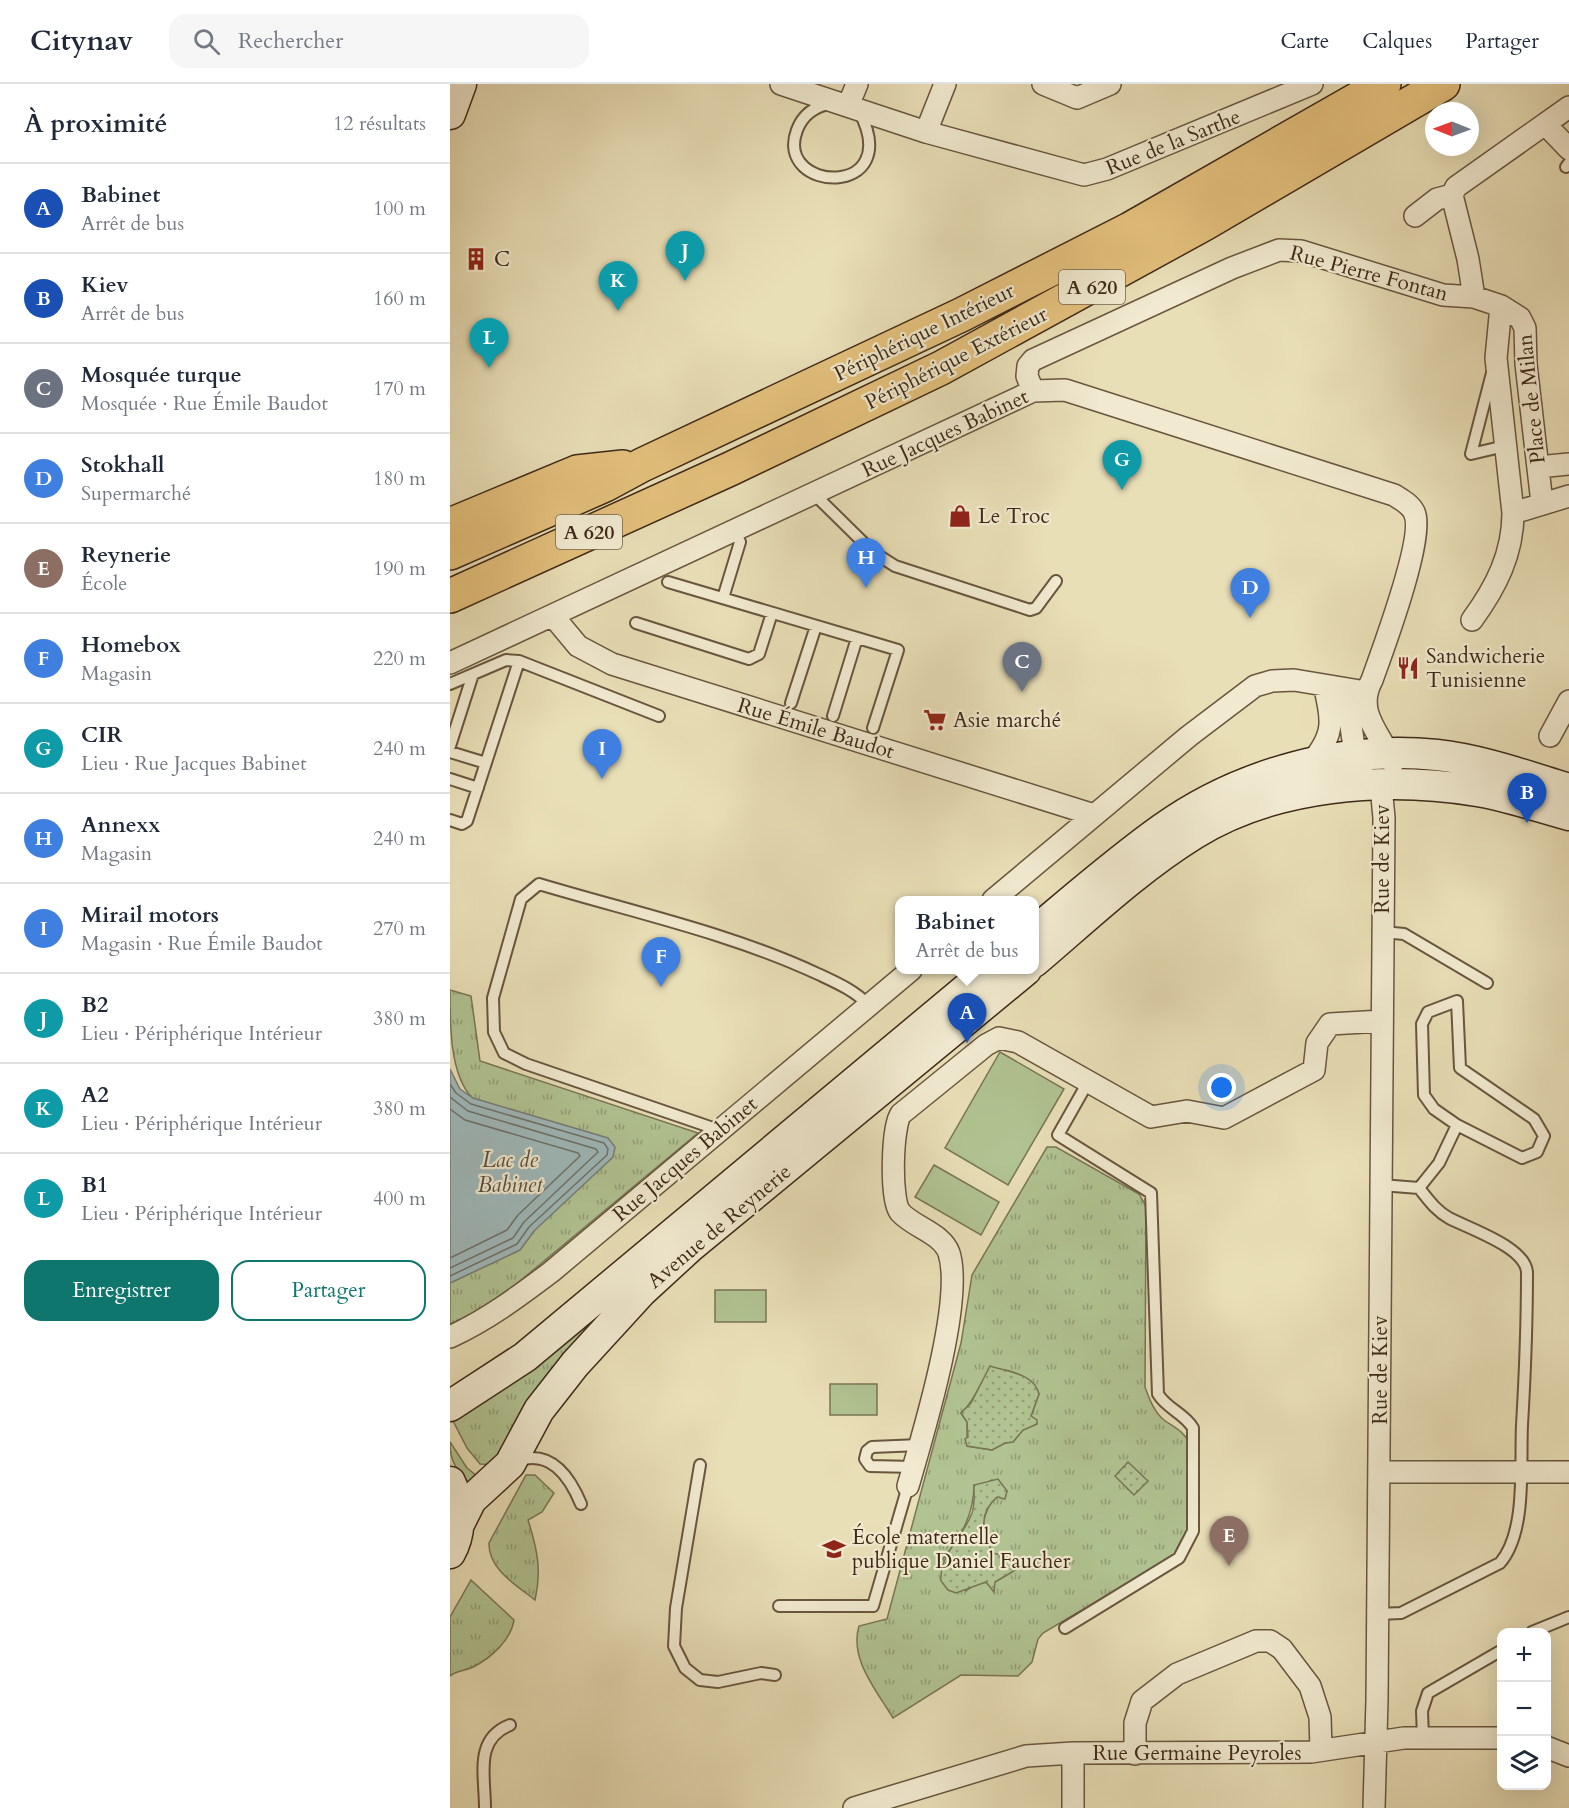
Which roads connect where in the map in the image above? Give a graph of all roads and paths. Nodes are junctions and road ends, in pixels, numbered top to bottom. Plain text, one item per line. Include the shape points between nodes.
1 (461, 84) edge
2 (780, 84) edge
3 (857, 84) edge
4 (945, 84) edge
5 (1043, 84) edge
6 (1110, 84) edge
7 (1312, 84) edge
8 (1384, 84) edge
9 (1443, 84) edge
10 (848, 106) junction
11 (1569, 106) edge
12 (450, 114) edge
13 (1545, 124) junction
14 (926, 132) junction
15 (1568, 160) edge
16 (1452, 195) junction
17 (1415, 216) dead end
18 (1474, 297) junction
19 (1501, 306) junction
20 (1496, 358) junction
21 (1033, 391) junction
22 (1505, 446) junction
23 (1569, 464) edge
24 (642, 465) junction
25 (1538, 467) junction
26 (814, 494) junction
27 (1569, 496) edge
28 (1542, 503) junction
29 (1513, 513) junction
30 (450, 525) edge
31 (735, 531) junction
32 (450, 553) edge
33 (1056, 581) dead end
34 (668, 582) dead end
35 (450, 596) edge
36 (723, 598) junction
37 (772, 613) junction
38 (553, 616) junction
39 (1472, 620) dead end
40 (636, 623) dead end
41 (816, 626) junction
42 (857, 638) junction
43 (519, 661) junction
44 (450, 663) edge
45 (473, 674) junction
46 (450, 684) edge
47 (1324, 685) junction
48 (1356, 690) junction
49 (1569, 701) edge
50 (791, 703) dead end
51 (659, 716) dead end
52 (833, 716) dead end
53 (873, 728) dead end
54 (1550, 736) dead end
55 (450, 746) edge
56 (450, 752) edge
57 (1389, 753) junction
58 (1354, 755) junction
59 (486, 763) junction
60 (1310, 764) junction
61 (450, 779) edge
62 (1381, 786) junction
63 (478, 788) junction
64 (1569, 789) edge
65 (1094, 815) junction
66 (1569, 815) edge
67 (450, 820) edge
68 (998, 896) edge
69 (1039, 929) edge
70 (1383, 932) junction
71 (1039, 959) edge
72 (905, 974) edge
73 (983, 974) edge
74 (1020, 974) edge
75 (1487, 983) dead end
76 (868, 1005) junction
77 (1382, 1021) junction
78 (1088, 1082) junction
79 (1457, 1125) junction
80 (719, 1131) junction
81 (1381, 1185) junction
82 (1419, 1188) junction
83 (450, 1337) edge
84 (450, 1406) edge
85 (920, 1445) junction
86 (510, 1464) junction
87 (700, 1465) dead end
88 (1522, 1471) junction
89 (1379, 1472) junction
90 (1569, 1472) edge
91 (911, 1477) junction
92 (450, 1482) edge
93 (581, 1504) dead end
94 (459, 1524) junction
95 (450, 1553) edge
96 (778, 1606) dead end
97 (1378, 1614) junction
98 (1569, 1617) edge
99 (1065, 1628) dead end
100 (1542, 1628) edge
101 (1497, 1653) edge
102 (775, 1675) dead end
103 (510, 1725) dead end
104 (1423, 1737) junction
105 (1497, 1738) edge
106 (1376, 1742) junction
107 (1321, 1749) junction
108 (1551, 1749) edge
109 (1073, 1753) junction
110 (1135, 1754) junction
111 (1569, 1756) edge
112 (485, 1808) edge
113 (854, 1808) edge
114 (1073, 1808) edge
115 (1374, 1808) edge

1 - 12 street
2 - 10 street, Rue de la Sarthe
3 - 10 street
4 - 14 street
5 - 6 street via 1077,98
7 - 14 street, Rue de la Sarthe via 1089,175
8 - 24 highway, Périphérique Intérieur / A 620 via 1119,234 961,315
9 - 35 highway, Périphérique Extérieur / A 620 via 1204,224 941,368
10 - 10 lane via 870,136 863,164 853,174 839,179 812,173 796,150 795,135 800,122 810,111
10 - 14 street, Rue de la Sarthe
11 - 13 street
13 - 15 street
13 - 16 street via 1456,187
16 - 17 street via 1437,199
16 - 18 street
18 - 19 street, Place de Milan
18 - 21 street, Rue Pierre Fontan via 1443,295 1301,251 1279,250 1033,360 1027,376
19 - 20 street, Place de Milan
19 - 25 street, Place de Milan via 1520,318 1525,328
20 - 22 street, Place de Milan
20 - 22 lane, Place de Milan via 1471,454
21 - 26 street, Rue Jacques Babinet
21 - 48 street, Rue Jacques Babinet via 1065,390 1406,502 1415,513 1416,543 1380,659
22 - 29 street, Place de Milan
23 - 25 street
24 - 30 highway via 577,472
24 - 32 highway, Périphérique Intérieur / A 620
25 - 28 street, Place de Milan
26 - 31 street, Rue Jacques Babinet
26 - 33 lane via 873,552 895,566 1030,610 1036,608
27 - 28 street
28 - 29 street
29 - 39 street, Place de Milan via 1513,538 1494,589
31 - 36 lane via 740,542
31 - 38 street, Rue Jacques Babinet
34 - 36 lane
36 - 37 lane
37 - 40 lane via 759,654 749,659
37 - 41 lane
38 - 44 street, Rue Jacques Babinet
38 - 65 street, Rue Émile Baudot via 578,646 612,664
41 - 42 lane
41 - 50 lane
42 - 52 lane
42 - 53 lane via 898,650
43 - 45 lane via 506,660
43 - 51 lane
43 - 59 lane
45 - 46 lane
45 - 55 lane
47 - 48 street
47 - 60 street via 1331,731 1325,747
47 - 65 street via 1294,680 1255,686
48 - 57 street, Rue Jacques Babinet
48 - 58 street, Rue Jacques Babinet
49 - 54 street
56 - 59 lane
57 - 58 street
57 - 62 street via 1394,769 1392,777
57 - 64 street via 1459,759
58 - 60 street
58 - 62 street
59 - 63 lane
60 - 69 street via 1238,788 1173,822
61 - 63 lane
62 - 66 street via 1478,791
62 - 70 street, Rue de Kiev
62 - 71 street via 1292,795 1196,833 1139,874
63 - 67 lane via 467,821 462,824
65 - 68 street
70 - 75 lane, Rue de Kiev via 1404,934
70 - 77 street, Rue de Kiev
72 - 76 street, Rue Jacques Babinet
73 - 84 street, Avenue de Reynerie via 525,1358
74 - 86 street, Avenue de Reynerie via 641,1292 546,1401
76 - 80 street, Rue Jacques Babinet
76 - 80 lane via 834,982 760,951 539,884 529,890 520,899 492,998 495,1032 504,1053
77 - 78 street via 1330,1024 1317,1043 1314,1070 1224,1118 1187,1111 1151,1117
77 - 81 street, Rue de Kiev
78 - 85 street via 1018,1042 999,1038 954,1070 897,1120 894,1130 898,1210 941,1241 951,1264 950,1321
78 - 99 lane via 1058,1135 1151,1194 1158,1394 1193,1428 1193,1531 1179,1558
79 - 79 lane via 1522,1158 1537,1152 1544,1136 1534,1119 1460,1068 1457,1001 1428,1012 1422,1023 1424,1095 1434,1109
79 - 82 lane via 1439,1163
80 - 83 street, Rue Jacques Babinet via 542,1279 506,1306
81 - 82 lane
81 - 89 street, Rue de Kiev
82 - 88 lane via 1449,1218 1481,1233 1526,1263
85 - 91 street
85 - 91 lane via 872,1447 867,1451 865,1459 870,1466
86 - 93 lane via 538,1458 560,1467
86 - 94 street, Avenue de Reynerie via 471,1500
87 - 102 lane via 676,1608 674,1646 685,1668 700,1680 718,1682 761,1673
88 - 89 street
88 - 90 street
88 - 97 lane via 1514,1537 1509,1553 1500,1563 1401,1613
89 - 97 street, Rue de Kiev
91 - 96 lane via 873,1606
92 - 94 street via 457,1500
94 - 95 street
97 - 106 street, Rue de Kiev
98 - 100 lane
101 - 104 lane via 1428,1693 1422,1711
103 - 112 lane via 494,1731 485,1747
104 - 105 street, Rue Germaine Peyroles
104 - 106 street, Rue Germaine Peyroles
106 - 107 street, Rue Germaine Peyroles
106 - 115 street, Rue de Kiev
107 - 110 street, Rue Germaine Peyroles
107 - 110 street via 1320,1718 1310,1686 1282,1649 1270,1641 1256,1641 1177,1674 1142,1701 1135,1723
108 - 111 street
109 - 110 street, Rue Germaine Peyroles
109 - 113 street via 1026,1756
109 - 114 street, Rue Germaine Peyroles

